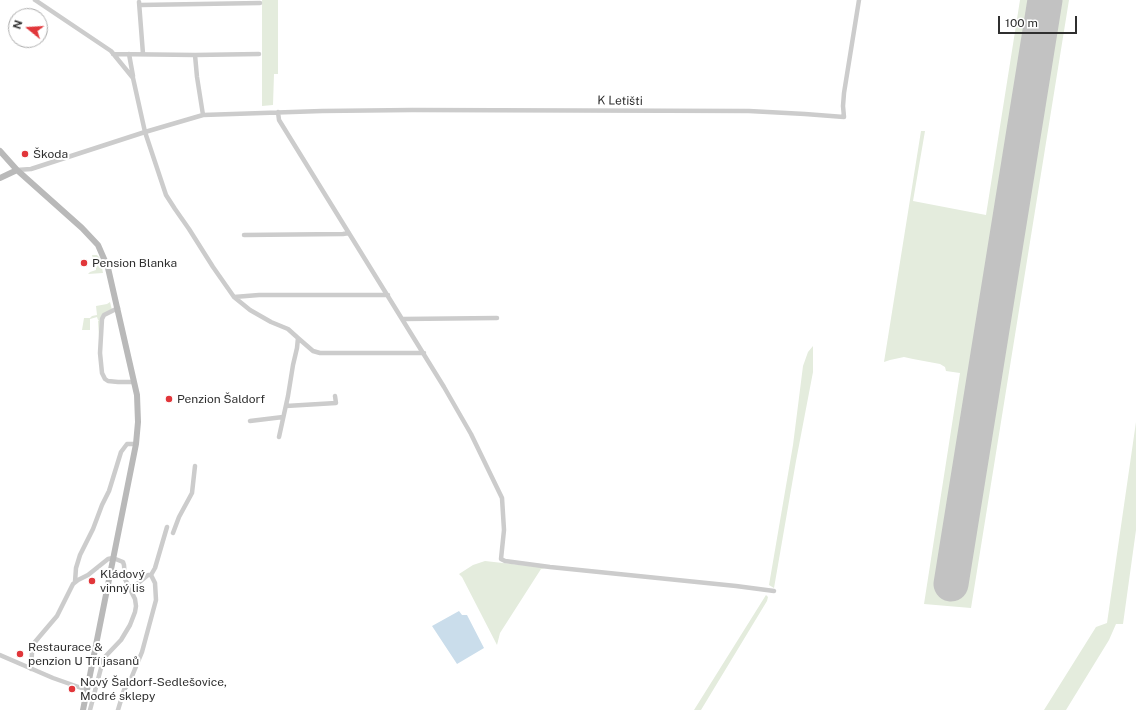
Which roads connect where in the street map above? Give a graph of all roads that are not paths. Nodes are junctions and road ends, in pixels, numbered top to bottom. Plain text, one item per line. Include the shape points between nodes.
1 (35, 0) edge
2 (859, 0) edge
3 (260, 3) dead end
4 (114, 54) junction
5 (129, 54) junction
6 (143, 54) junction
7 (259, 54) dead end
8 (195, 55) junction
9 (134, 78) junction
10 (278, 112) junction
11 (203, 115) junction
12 (145, 132) junction
13 (0, 151) edge
14 (17, 170) junction
15 (0, 178) edge
16 (349, 233) junction
17 (244, 235) dead end
18 (388, 295) junction
19 (234, 297) junction
20 (118, 308) junction
21 (497, 318) dead end
22 (403, 319) junction
23 (298, 338) junction
24 (424, 353) junction
25 (134, 382) junction
26 (335, 396) dead end
27 (286, 406) junction
28 (283, 417) junction
29 (250, 420) dead end
30 (279, 437) dead end
31 (136, 444) junction
32 (195, 466) dead end
33 (167, 527) dead end
34 (173, 533) dead end
35 (114, 558) junction
36 (151, 575) junction
37 (75, 582) junction
38 (129, 587) junction
39 (774, 591) dead end
40 (0, 655) edge
41 (94, 658) junction
42 (101, 662) junction
43 (31, 669) junction
44 (87, 690) junction
45 (83, 710) edge
46 (90, 710) edge
47 (118, 710) edge

1 - 4 street
2 - 10 street, K Letišti via 844,93 844,117 749,111
3 - 6 street via 140,3
4 - 5 street
4 - 9 street
5 - 6 street
5 - 9 street
6 - 8 street
7 - 8 street
8 - 11 street
9 - 12 street
10 - 11 street
10 - 16 street via 279,120
11 - 12 street
12 - 14 street via 31,169
12 - 19 street via 166,195
13 - 14 main road
14 - 15 main road
14 - 20 main road via 98,245 108,268
16 - 17 street
16 - 18 street
18 - 19 street
18 - 22 street
19 - 23 street via 250,310 288,329
20 - 25 main road
20 - 25 street via 104,314 102,319 102,373 108,381
21 - 22 street
22 - 24 street
23 - 24 street via 313,351 320,353
23 - 27 street
24 - 39 street via 471,434 502,498 502,559 550,567
25 - 31 main road via 138,408
26 - 27 street via 336,403
27 - 28 street
28 - 29 street
28 - 30 street
31 - 35 main road
31 - 37 street via 127,444 121,452 93,529 80,555
32 - 34 street via 192,493
33 - 36 street
35 - 37 street via 105,560 88,575
35 - 38 street via 123,562 125,579
35 - 41 main road
36 - 38 street
36 - 47 street via 155,583 156,600 142,652 124,690
37 - 43 street via 57,616 36,642 32,652
38 - 42 street via 135,599 135,612 121,640
40 - 43 street
41 - 42 street
41 - 44 main road
42 - 46 street
43 - 44 street
44 - 45 main road

